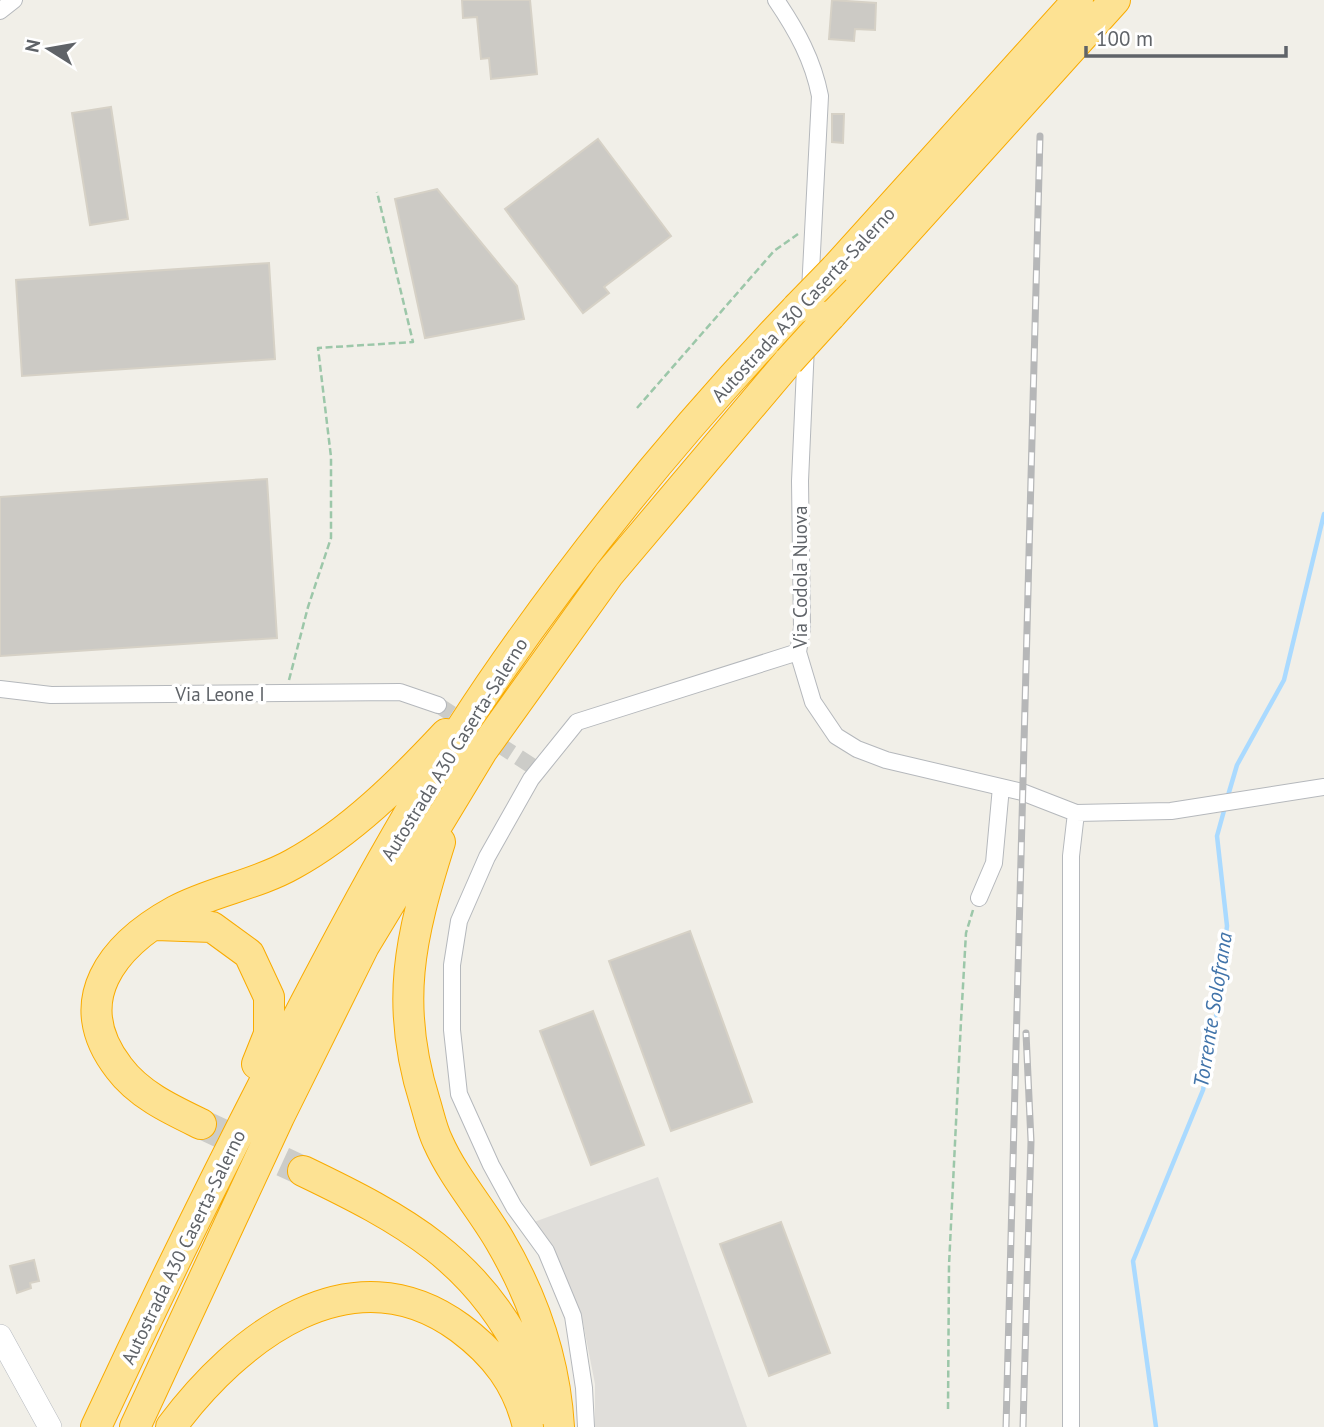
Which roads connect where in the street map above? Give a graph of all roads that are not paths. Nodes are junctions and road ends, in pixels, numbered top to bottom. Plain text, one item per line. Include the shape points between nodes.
1 (14, 0) edge
2 (776, 0) edge
3 (1078, 0) edge
4 (1115, 0) edge
5 (0, 11) edge
6 (798, 652) junction
7 (489, 687) junction
8 (0, 689) edge
9 (438, 705) tunnel mouth
10 (482, 751) junction
11 (1002, 787) junction
12 (1324, 787) edge
13 (1076, 813) junction
14 (979, 898) road end
15 (152, 925) junction
16 (201, 1125) tunnel mouth
17 (303, 1171) tunnel mouth
18 (211, 1187) junction
19 (0, 1336) edge
20 (531, 1373) junction
21 (50, 1427) edge
22 (96, 1427) edge
23 (135, 1427) edge
24 (171, 1427) edge
25 (528, 1427) edge
26 (539, 1427) edge
27 (552, 1427) edge
28 (559, 1427) edge
29 (586, 1427) edge
30 (1071, 1427) edge

1 - 5 street
2 - 6 street, Via Codola Nuova via 799,34 820,96 800,481 802,628
3 - 7 highway, Autostrada A30 Caserta-Salerno, bridge via 732,376 579,562
4 - 10 highway, Autostrada A30 Caserta-Salerno, bridge via 789,361 609,574
6 - 11 street, Via Codola Nuova via 813,702 836,736 886,760
6 - 29 street via 577,722 538,770 487,857 459,921 452,965 452,1030 459,1094 491,1166 546,1251 573,1316
7 - 15 highway via 429,752 330,842 292,865 178,909
7 - 18 highway, Autostrada A30 Caserta-Salerno via 337,942
8 - 9 street, Via Leone I via 51,695 400,692
10 - 23 highway, Autostrada A30 Caserta-Salerno via 364,946 268,1139
10 - 28 highway via 442,837 420,906 409,962 407,1022 418,1080 438,1142 527,1290 550,1354
11 - 13 street, Via Codola Nuova
11 - 14 street via 994,863
12 - 13 street, Via Codola Nuova via 1171,811
13 - 30 street via 1071,856
15 - 16 highway via 122,948 103,977 98,1018 103,1042 119,1069 143,1092
15 - 18 highway via 212,927 235,941 249,954 269,997 269,1034
17 - 20 highway via 402,1222 449,1257 488,1297
18 - 22 highway, Autostrada A30 Caserta-Salerno
19 - 21 main road
20 - 26 highway
20 - 27 highway
24 - 25 highway via 254,1339 314,1306 349,1298 408,1303 434,1313 480,1343 502,1366

